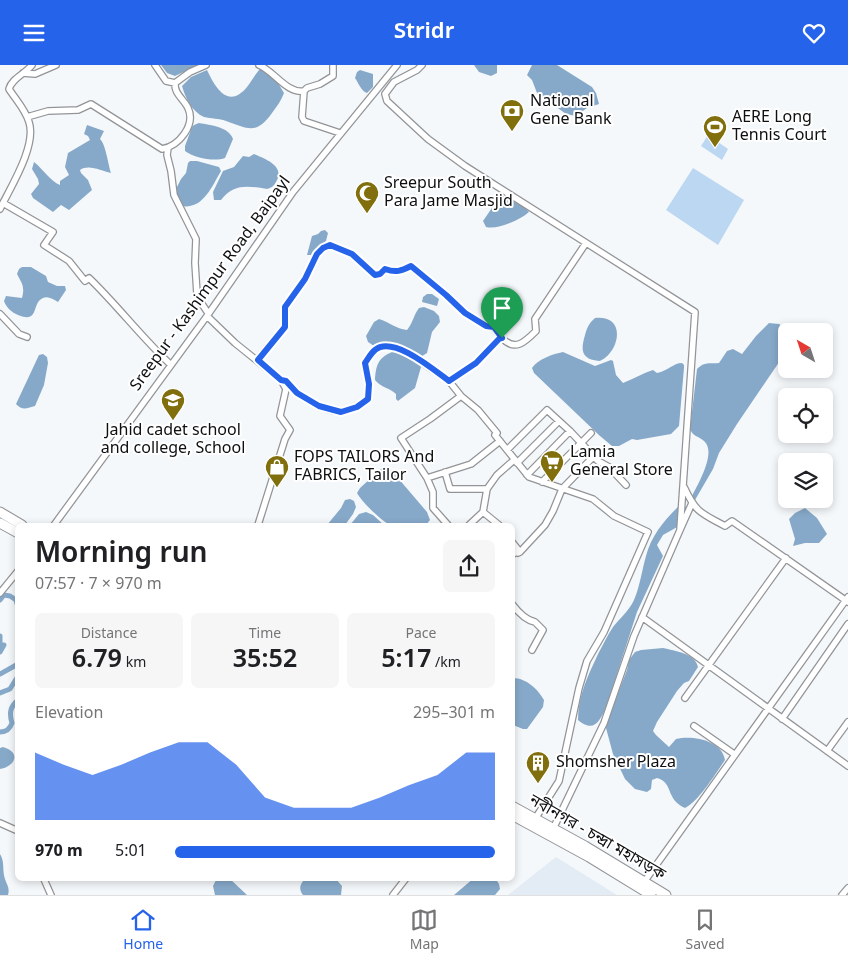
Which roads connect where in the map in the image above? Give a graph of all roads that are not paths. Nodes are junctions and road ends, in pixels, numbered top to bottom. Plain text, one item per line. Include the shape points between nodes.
1 (32, 65) edge
2 (56, 65) edge
3 (155, 65) edge
4 (206, 65) edge
5 (260, 65) edge
6 (333, 65) edge
7 (396, 65) edge
8 (422, 65) edge
9 (23, 73) junction
10 (175, 83) junction
11 (304, 91) junction
12 (27, 117) junction
13 (340, 133) junction
14 (168, 148) junction
15 (1, 206) edge
16 (586, 243) junction
17 (0, 314) edge
18 (207, 314) junction
19 (27, 337) dead end
20 (502, 338) junction
21 (258, 360) junction
22 (170, 365) junction
23 (281, 380) junction
24 (449, 381) junction
25 (461, 396) junction
26 (559, 421) junction
27 (570, 431) junction
28 (591, 433) dead end
29 (500, 441) junction
30 (581, 443) junction
31 (507, 450) junction
32 (594, 456) junction
33 (516, 461) junction
34 (445, 472) junction
35 (527, 475) junction
36 (427, 478) junction
37 (542, 482) junction
38 (626, 485) dead end
39 (683, 485) junction
40 (487, 489) junction
41 (562, 489) junction
42 (692, 503) junction
43 (483, 512) junction
44 (0, 513) edge
45 (0, 523) edge
46 (18, 523) edge
47 (55, 523) edge
48 (259, 523) edge
49 (446, 523) edge
50 (471, 523) edge
51 (497, 523) edge
52 (680, 530) junction
53 (15, 531) edge
54 (515, 546) edge
55 (515, 552) edge
56 (520, 552) junction
57 (786, 558) junction
58 (15, 575) edge
59 (0, 593) edge
60 (847, 600) edge
61 (515, 608) edge
62 (642, 617) junction
63 (848, 624) edge
64 (532, 650) dead end
65 (709, 665) junction
66 (685, 698) dead end
67 (767, 709) junction
68 (782, 719) junction
69 (848, 722) edge
70 (694, 726) dead end
71 (827, 751) junction
72 (734, 754) junction
73 (848, 766) edge
74 (515, 808) edge
75 (515, 817) edge
76 (535, 819) junction
77 (0, 823) edge
78 (553, 829) junction
79 (15, 830) edge
80 (45, 881) edge
81 (404, 881) edge
82 (644, 882) junction
83 (848, 888) edge
84 (51, 895) edge
85 (393, 895) edge
86 (652, 895) edge
87 (666, 895) edge
88 (842, 895) edge

1 - 9 street
2 - 9 street via 35,73
3 - 10 street via 166,81
4 - 10 street
5 - 11 street via 280,82
6 - 11 street via 333,76
7 - 13 street, Sreepur - Kashimpur Road, Baipayl
8 - 16 street via 394,82 386,94 387,101 435,145
9 - 12 street via 9,89
10 - 14 street via 188,108 189,126 181,139
11 - 13 street via 304,121
12 - 14 street via 48,111 78,110 90,104 162,149
12 - 15 street via 30,130 28,146
13 - 18 street, Sreepur - Kashimpur Road, Baipayl via 293,192
14 - 18 street via 174,195 196,239 197,294
15 - 22 street via 53,232 44,245 68,261 85,281 89,278
16 - 20 street via 535,319 536,331 517,345 508,344
16 - 39 street via 695,312
17 - 19 street via 19,334
18 - 21 street via 235,343
18 - 22 street, Sreepur - Kashimpur Road, Baipayl
20 - 21 street via 494,327 486,326 465,313 411,266 393,272 385,269 375,275 352,254 330,245 317,254 305,279 285,307 285,327
20 - 24 street via 476,363
21 - 23 street
22 - 47 street, Sreepur - Kashimpur Road, Baipayl
23 - 24 street via 319,406 341,412 357,407 368,399 365,363 376,349 388,345 405,351
23 - 48 street via 286,389 280,416 290,430
24 - 25 street
25 - 29 street via 478,410
25 - 36 street via 402,436
26 - 27 street
26 - 31 street via 547,410
26 - 33 street
27 - 30 street
27 - 35 street
28 - 30 street
29 - 31 street
29 - 34 street via 472,464
30 - 32 street
30 - 37 street
31 - 33 street
32 - 38 street
32 - 41 street
33 - 35 street
33 - 40 street via 497,475
34 - 36 street
34 - 40 street via 450,489
35 - 37 street
36 - 49 street via 433,492 434,508
37 - 41 street
39 - 42 street
39 - 52 street
40 - 43 street
41 - 56 street via 545,525
41 - 76 street via 593,499 614,516 648,533 604,632 587,661 578,688 559,781
42 - 52 street
42 - 57 street via 699,512 725,526 732,521
43 - 50 street
43 - 51 street
44 - 46 highway
45 - 53 highway
52 - 62 street
54 - 56 street
55 - 56 street
57 - 60 street
57 - 65 street
58 - 59 street
60 - 67 street
61 - 64 street via 543,630
62 - 65 street
62 - 78 street via 604,723
63 - 68 street
65 - 66 street
65 - 67 street
67 - 68 street
67 - 72 street
68 - 71 street
69 - 71 street
70 - 72 street
71 - 73 street
72 - 82 street
74 - 76 highway, নবীনগর - চন্দ্রা মহাসড়ক
75 - 86 highway, নবীনগর - চন্দ্রা মহাসড়ক
76 - 78 highway, নবীনগর - চন্দ্রা মহাসড়ক
77 - 79 street
78 - 82 highway, নবীনগর - চন্দ্রা মহাসড়ক
80 - 84 street
81 - 85 street
82 - 87 highway, নবীনগর - চন্দ্রা মহাসড়ক
83 - 88 street

